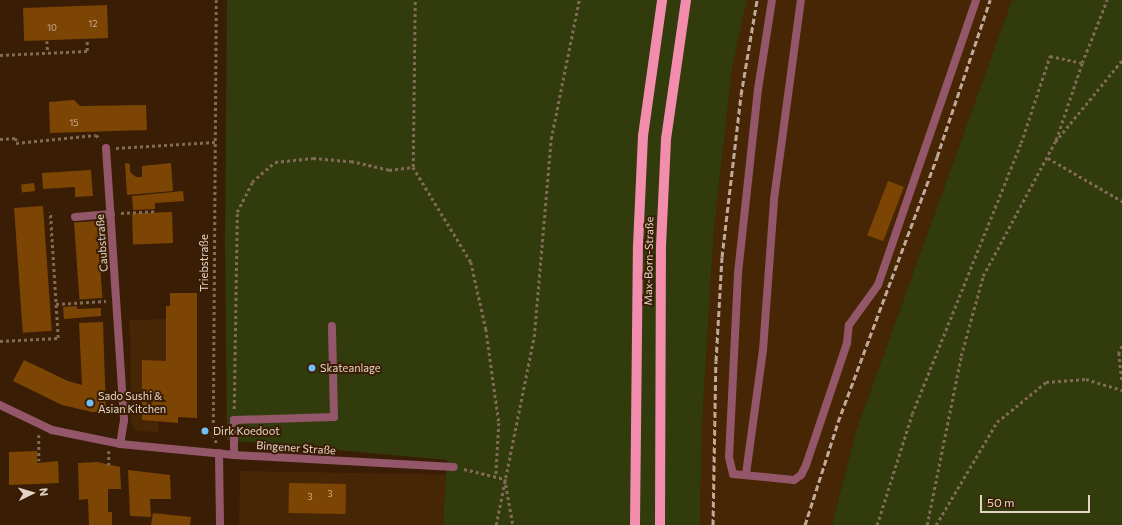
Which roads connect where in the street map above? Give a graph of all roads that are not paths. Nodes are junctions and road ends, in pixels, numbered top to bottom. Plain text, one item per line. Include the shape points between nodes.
1 (662, 0) edge
2 (686, 0) edge
3 (772, 0) edge
4 (802, 0) edge
5 (976, 0) edge
6 (106, 148) road end
7 (111, 214) junction
8 (75, 217) dead end
9 (332, 326) dead end
10 (0, 405) edge
11 (120, 444) junction
12 (219, 453) junction
13 (234, 455) junction
14 (454, 467) road end
15 (746, 474) junction
16 (220, 525) edge
17 (635, 525) edge
18 (660, 525) edge

1 - 17 main road, Max-Born-Straße via 643,144 638,246
2 - 18 main road, Max-Born-Straße via 666,139 661,246
3 - 15 street via 745,199 734,350 729,457 733,474
4 - 15 street via 774,199 763,350
5 - 15 street via 878,285 849,325 847,343 806,466 801,475 794,480
6 - 7 street, Caubstraße
7 - 8 street
7 - 11 street, Caubstraße via 124,420
9 - 13 street via 334,416 234,420
10 - 11 street, Bingener Straße via 38,424 74,436
11 - 12 street, Bingener Straße
12 - 13 street, Bingener Straße
12 - 16 street
13 - 14 street, Bingener Straße

